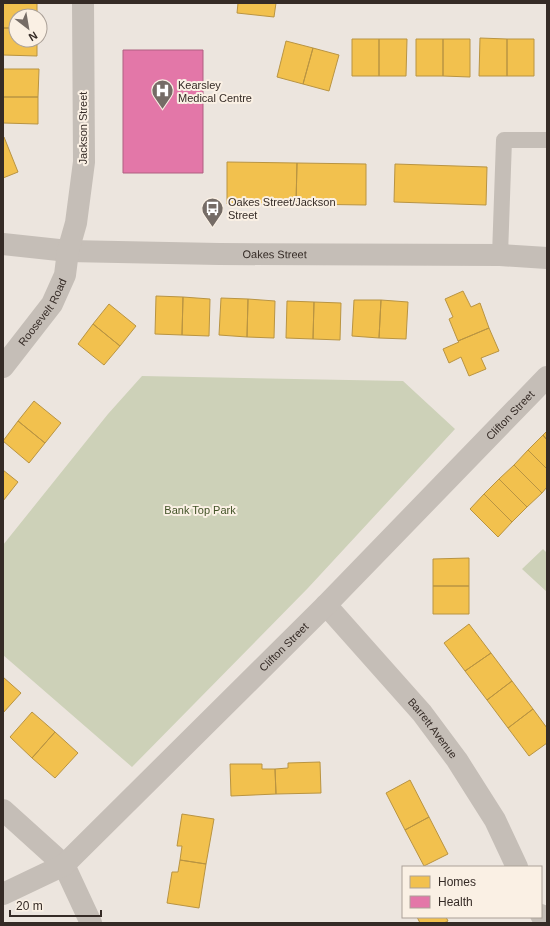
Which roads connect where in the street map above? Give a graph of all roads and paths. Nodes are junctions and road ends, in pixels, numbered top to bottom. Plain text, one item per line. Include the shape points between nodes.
1 (83, 3) edge
2 (547, 140) edge
3 (3, 244) edge
4 (68, 251) junction
5 (500, 255) junction
6 (547, 258) edge
7 (3, 367) edge
8 (547, 377) edge
9 (326, 605) junction
10 (3, 810) edge
11 (64, 865) junction
12 (517, 866) edge
13 (3, 894) edge
14 (91, 923) edge

1 - 4 street, Jackson Street via 84,162 76,223
2 - 5 lane via 504,140
3 - 4 street, Oakes Street
4 - 5 street, Oakes Street
4 - 7 street, Roosevelt Road via 65,275 52,304
5 - 6 street, Oakes Street
8 - 9 street, Clifton Street
9 - 11 street, Clifton Street
9 - 12 street, Barrett Avenue via 422,713 457,760 495,820
10 - 11 street
11 - 13 street, Clifton Street
11 - 14 street

